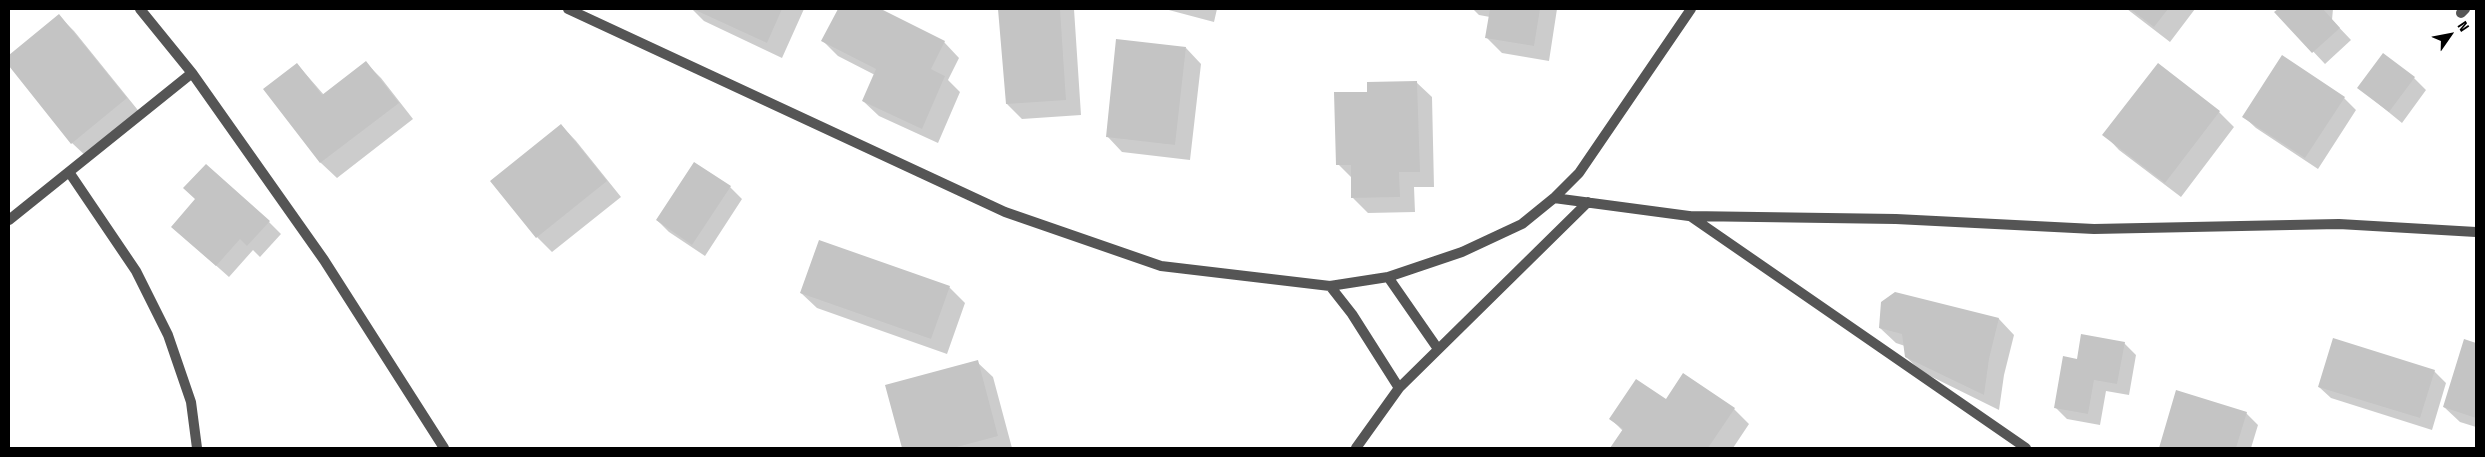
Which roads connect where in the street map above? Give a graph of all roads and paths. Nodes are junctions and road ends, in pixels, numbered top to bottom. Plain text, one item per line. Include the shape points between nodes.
1 (140, 9) edge
2 (568, 9) edge
3 (1691, 9) edge
4 (192, 73) junction
5 (69, 172) junction
6 (1554, 198) junction
7 (1588, 202) junction
8 (1689, 216) junction
9 (9, 220) edge
10 (2476, 232) edge
11 (1388, 277) junction
12 (1330, 286) junction
13 (1438, 349) junction
14 (1399, 388) junction
15 (197, 448) edge
16 (444, 448) edge
17 (1356, 448) edge
18 (2026, 448) edge

1 - 4 street
2 - 12 street via 1005,212 1161,266
3 - 6 street via 1578,173
4 - 5 street
4 - 16 street via 324,260
5 - 9 street
5 - 15 street via 136,271 168,335 191,402
6 - 7 street
6 - 11 street via 1522,224 1462,252
7 - 8 street
7 - 13 street
8 - 10 street via 1896,219 2094,229 2339,224
8 - 18 street
11 - 12 street
11 - 13 street
12 - 14 street via 1352,314
13 - 14 street
14 - 17 street

